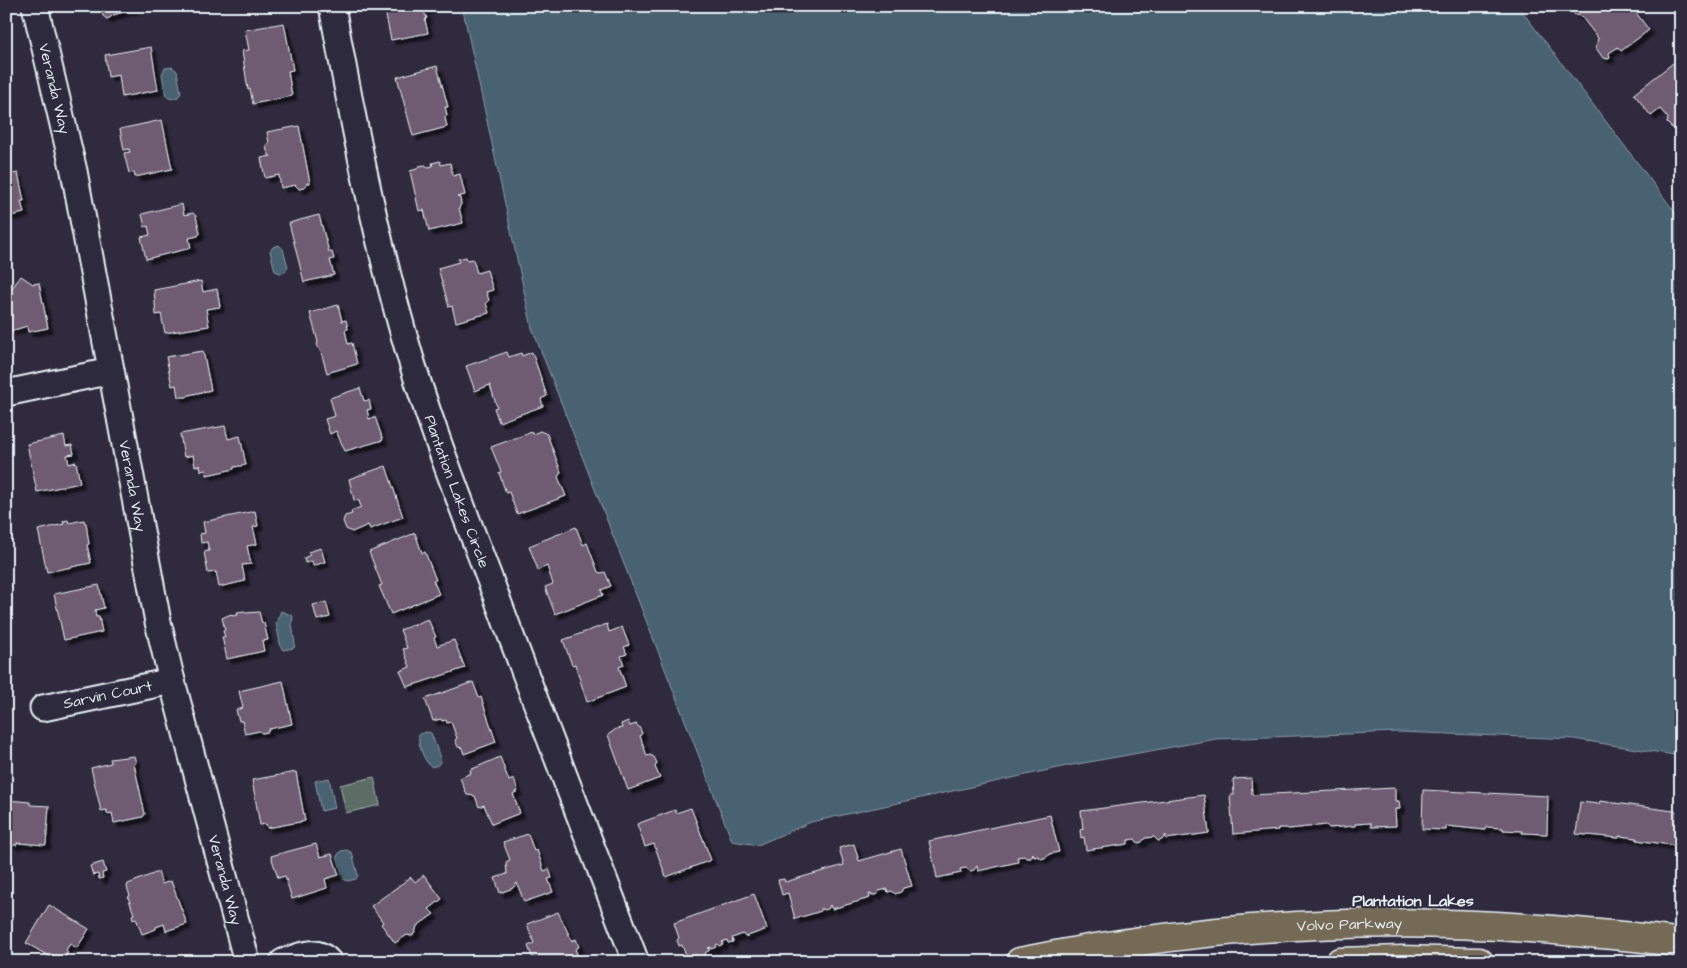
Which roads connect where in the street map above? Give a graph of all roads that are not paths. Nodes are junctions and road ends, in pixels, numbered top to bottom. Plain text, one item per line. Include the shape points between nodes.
1 (35, 6) edge
2 (332, 6) edge
3 (111, 371) junction
4 (6, 393) edge
5 (172, 681) junction
6 (44, 708) dead end
7 (1681, 943) edge
8 (247, 962) edge
9 (283, 962) edge
10 (329, 962) edge
11 (636, 962) edge
12 (1020, 962) edge
13 (1340, 962) edge
14 (1479, 962) edge

1 - 3 street, Veranda Way via 74,172
2 - 11 street, Plantation Lakes Circle via 382,258 429,416
3 - 4 street
3 - 5 street, Veranda Way via 156,615
5 - 6 street, Sarvin Court
5 - 8 street, Veranda Way
7 - 12 main road, Volvo Parkway via 1529,927 1356,923 1200,933
9 - 10 street via 308,952 324,956
13 - 14 main road

